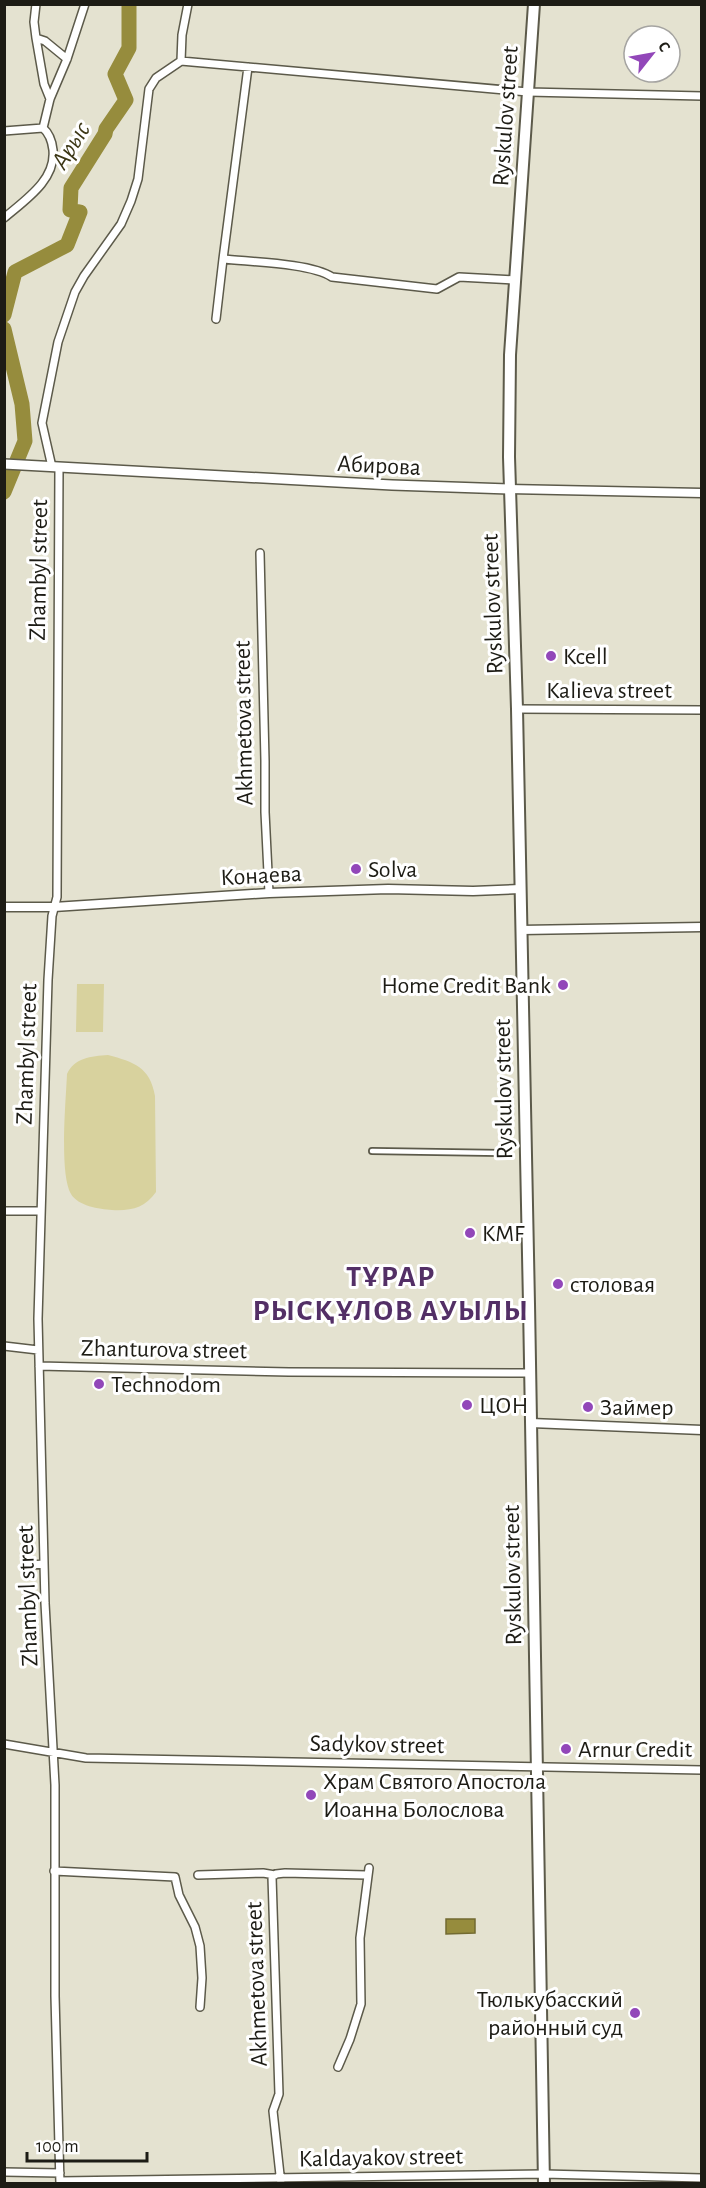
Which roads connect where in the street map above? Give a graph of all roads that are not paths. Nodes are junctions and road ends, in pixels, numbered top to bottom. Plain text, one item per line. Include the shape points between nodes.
1 (36, 4) edge
2 (85, 4) edge
3 (188, 4) edge
4 (534, 4) edge
5 (36, 38) junction
6 (68, 59) junction
7 (181, 61) junction
8 (248, 67) junction
9 (528, 92) junction
10 (702, 96) edge
11 (50, 99) junction
12 (43, 129) junction
13 (4, 131) edge
14 (4, 218) edge
15 (224, 259) junction
16 (515, 280) junction
17 (216, 319) dead end
18 (5, 464) edge
19 (54, 467) junction
20 (509, 489) junction
21 (702, 493) edge
22 (260, 553) dead end
23 (517, 709) junction
24 (702, 710) edge
25 (519, 889) junction
26 (269, 893) junction
27 (4, 907) edge
28 (54, 907) junction
29 (702, 927) edge
30 (520, 930) junction
31 (372, 1151) dead end
32 (501, 1153) dead end
33 (4, 1211) edge
34 (41, 1211) junction
35 (4, 1346) edge
36 (38, 1350) junction
37 (39, 1366) junction
38 (530, 1373) junction
39 (531, 1423) junction
40 (702, 1430) edge
41 (44, 1564) junction
42 (30, 1565) dead end
43 (4, 1744) edge
44 (53, 1752) junction
45 (537, 1766) junction
46 (702, 1770) edge
47 (54, 1871) junction
48 (198, 1875) dead end
49 (275, 1875) junction
50 (200, 2007) dead end
51 (338, 2067) dead end
52 (5, 2172) edge
53 (702, 2178) edge
54 (60, 2179) edge
55 (544, 2179) edge
56 (280, 2181) edge

1 - 5 street
2 - 6 street
3 - 7 street
4 - 9 main road, Ryskulov street
5 - 6 street
5 - 11 street
6 - 11 street
7 - 8 street
7 - 19 street, Zhambyl street via 156,78 149,89 138,179 131,201 121,224 84,276 67,310 42,423
8 - 9 street
8 - 15 street
9 - 10 street
9 - 16 main road, Ryskulov street
11 - 12 street
12 - 13 street
12 - 14 street via 51,139 53,167 39,187
15 - 16 street via 437,289 459,278
15 - 17 street
16 - 20 main road, Ryskulov street
18 - 19 main road, Абирова
19 - 20 main road, Абирова
19 - 28 street, Zhambyl street via 58,808
20 - 21 street, Абирова
20 - 23 main road, Ryskulov street
22 - 26 street, Akhmetova street
23 - 24 street, Kalieva street
23 - 25 main road, Ryskulov street
25 - 26 street, Конаева
25 - 30 main road, Ryskulov street
26 - 28 street, Конаева
27 - 28 street, Конаева
28 - 34 street, Zhambyl street
29 - 30 street
30 - 38 main road, Ryskulov street
31 - 32 street
33 - 34 street
34 - 36 street, Zhambyl street
35 - 36 street
36 - 37 street, Zhambyl street
37 - 38 street, Zhanturova street
37 - 41 street, Zhambyl street
38 - 39 main road, Ryskulov street
39 - 40 street
39 - 45 main road, Ryskulov street
41 - 42 street
41 - 44 street, Zhambyl street
43 - 44 street, Sadykov street
44 - 45 street, Sadykov street via 86,1758
44 - 47 street, Zhambyl street
45 - 46 street, Sadykov street
45 - 55 main road, Ryskulov street
47 - 50 street via 175,1877 200,1946
47 - 54 street, Zhambyl street
48 - 49 street
49 - 51 street, Akhmetova street via 368,1872 360,1938 361,2004
49 - 56 street, Akhmetova street via 272,1877 279,2094 273,2111
52 - 54 street, Kaldayakov street
53 - 55 street, Kaldayakov street
54 - 56 street, Kaldayakov street
55 - 56 street, Kaldayakov street

